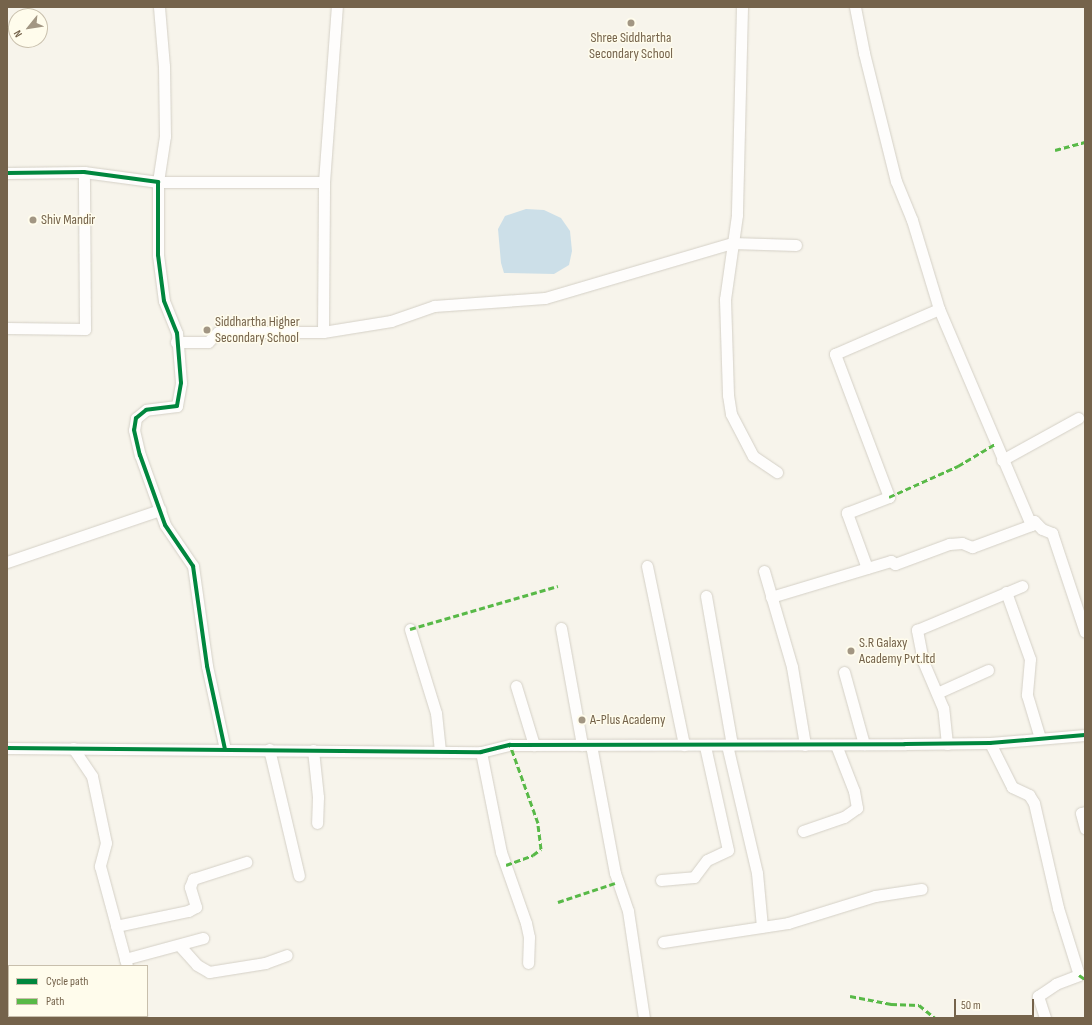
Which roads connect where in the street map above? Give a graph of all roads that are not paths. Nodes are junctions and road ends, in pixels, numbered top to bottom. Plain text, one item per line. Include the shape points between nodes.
1 (159, 7) edge
2 (337, 7) edge
3 (742, 7) edge
4 (855, 7) edge
5 (84, 172) junction
6 (7, 173) edge
7 (158, 182) junction
8 (324, 182) junction
9 (732, 243) junction
10 (796, 245) dead end
11 (939, 309) junction
12 (7, 328) edge
13 (323, 332) junction
14 (176, 342) junction
15 (1078, 418) dead end
16 (1002, 460) junction
17 (777, 472) dead end
18 (160, 510) junction
19 (1030, 525) junction
20 (7, 562) edge
21 (647, 566) dead end
22 (868, 568) junction
23 (764, 572) dead end
24 (1022, 586) dead end
25 (1006, 592) junction
26 (706, 596) dead end
27 (772, 597) junction
28 (561, 628) dead end
29 (410, 629) dead end
30 (1085, 632) edge
31 (988, 670) dead end
32 (844, 672) dead end
33 (516, 686) dead end
34 (937, 693) junction
35 (1085, 734) edge
36 (1040, 738) junction
37 (990, 743) junction
38 (864, 744) junction
39 (947, 744) junction
40 (534, 745) junction
41 (586, 745) junction
42 (684, 745) junction
43 (805, 745) junction
44 (836, 745) junction
45 (705, 746) junction
46 (730, 746) junction
47 (7, 748) edge
48 (73, 748) junction
49 (225, 749) junction
50 (269, 749) junction
51 (313, 750) junction
52 (440, 752) junction
53 (481, 752) junction
54 (1085, 812) edge
55 (317, 823) dead end
56 (1085, 828) edge
57 (803, 831) dead end
58 (246, 862) dead end
59 (299, 876) dead end
60 (661, 880) dead end
61 (921, 890) dead end
62 (116, 926) junction
63 (762, 927) junction
64 (203, 938) dead end
65 (663, 942) dead end
66 (180, 946) junction
67 (287, 955) dead end
68 (126, 962) edge
69 (528, 962) dead end
70 (644, 1018) edge
71 (1045, 1018) edge

1 - 7 street via 164,66 165,136
2 - 8 street
3 - 9 street via 737,215
4 - 11 street via 896,181 921,246
5 - 6 street
5 - 7 street
5 - 12 street via 85,329
7 - 8 street
7 - 14 street via 158,255 164,301 177,332
8 - 13 street
9 - 10 street
9 - 13 street via 545,298 434,306 390,321
9 - 17 street via 725,299 731,414 753,456
11 - 16 street
11 - 22 street via 835,354 890,497 847,513
13 - 14 street via 218,332 208,342
14 - 18 street via 181,383 177,406 146,410 136,418 134,430
15 - 16 street
16 - 19 street
18 - 20 street
18 - 49 street via 166,525 193,566 207,666
19 - 22 street via 972,547 962,543 948,544 895,564 891,561
19 - 30 street via 1034,522 1052,534
21 - 42 street
22 - 27 street
23 - 27 street
24 - 25 street
25 - 34 street via 917,630 923,661
25 - 36 street via 1030,659 1027,695
26 - 46 street
27 - 43 street via 792,667
28 - 41 street
29 - 52 street via 436,713
31 - 34 street
32 - 38 street
33 - 40 street
34 - 39 street via 943,708
35 - 36 street
36 - 37 street
37 - 39 street
37 - 71 street via 1012,787 1029,795 1034,802 1058,908 1078,975 1056,984 1038,996
38 - 39 street
38 - 44 street
40 - 41 street
40 - 53 street via 510,745
41 - 42 street
41 - 70 street via 615,873 628,911
42 - 45 street
43 - 44 street
43 - 46 street
44 - 57 street via 854,791 857,808 844,817
45 - 46 street
45 - 60 street via 728,850 707,860 694,877
46 - 63 street via 757,872
47 - 48 street
48 - 49 street
48 - 62 street via 92,776 106,843 100,866
49 - 50 street
50 - 51 street
50 - 59 street
51 - 52 street
51 - 55 street via 318,797
52 - 53 street
53 - 69 street via 501,852 526,923 529,937
54 - 56 street via 1081,813
58 - 62 street via 193,879 190,887 196,907 188,912
61 - 63 street via 876,896 788,923
62 - 68 street
63 - 65 street
64 - 66 street
66 - 67 street via 197,965 208,972 265,963
66 - 68 street

